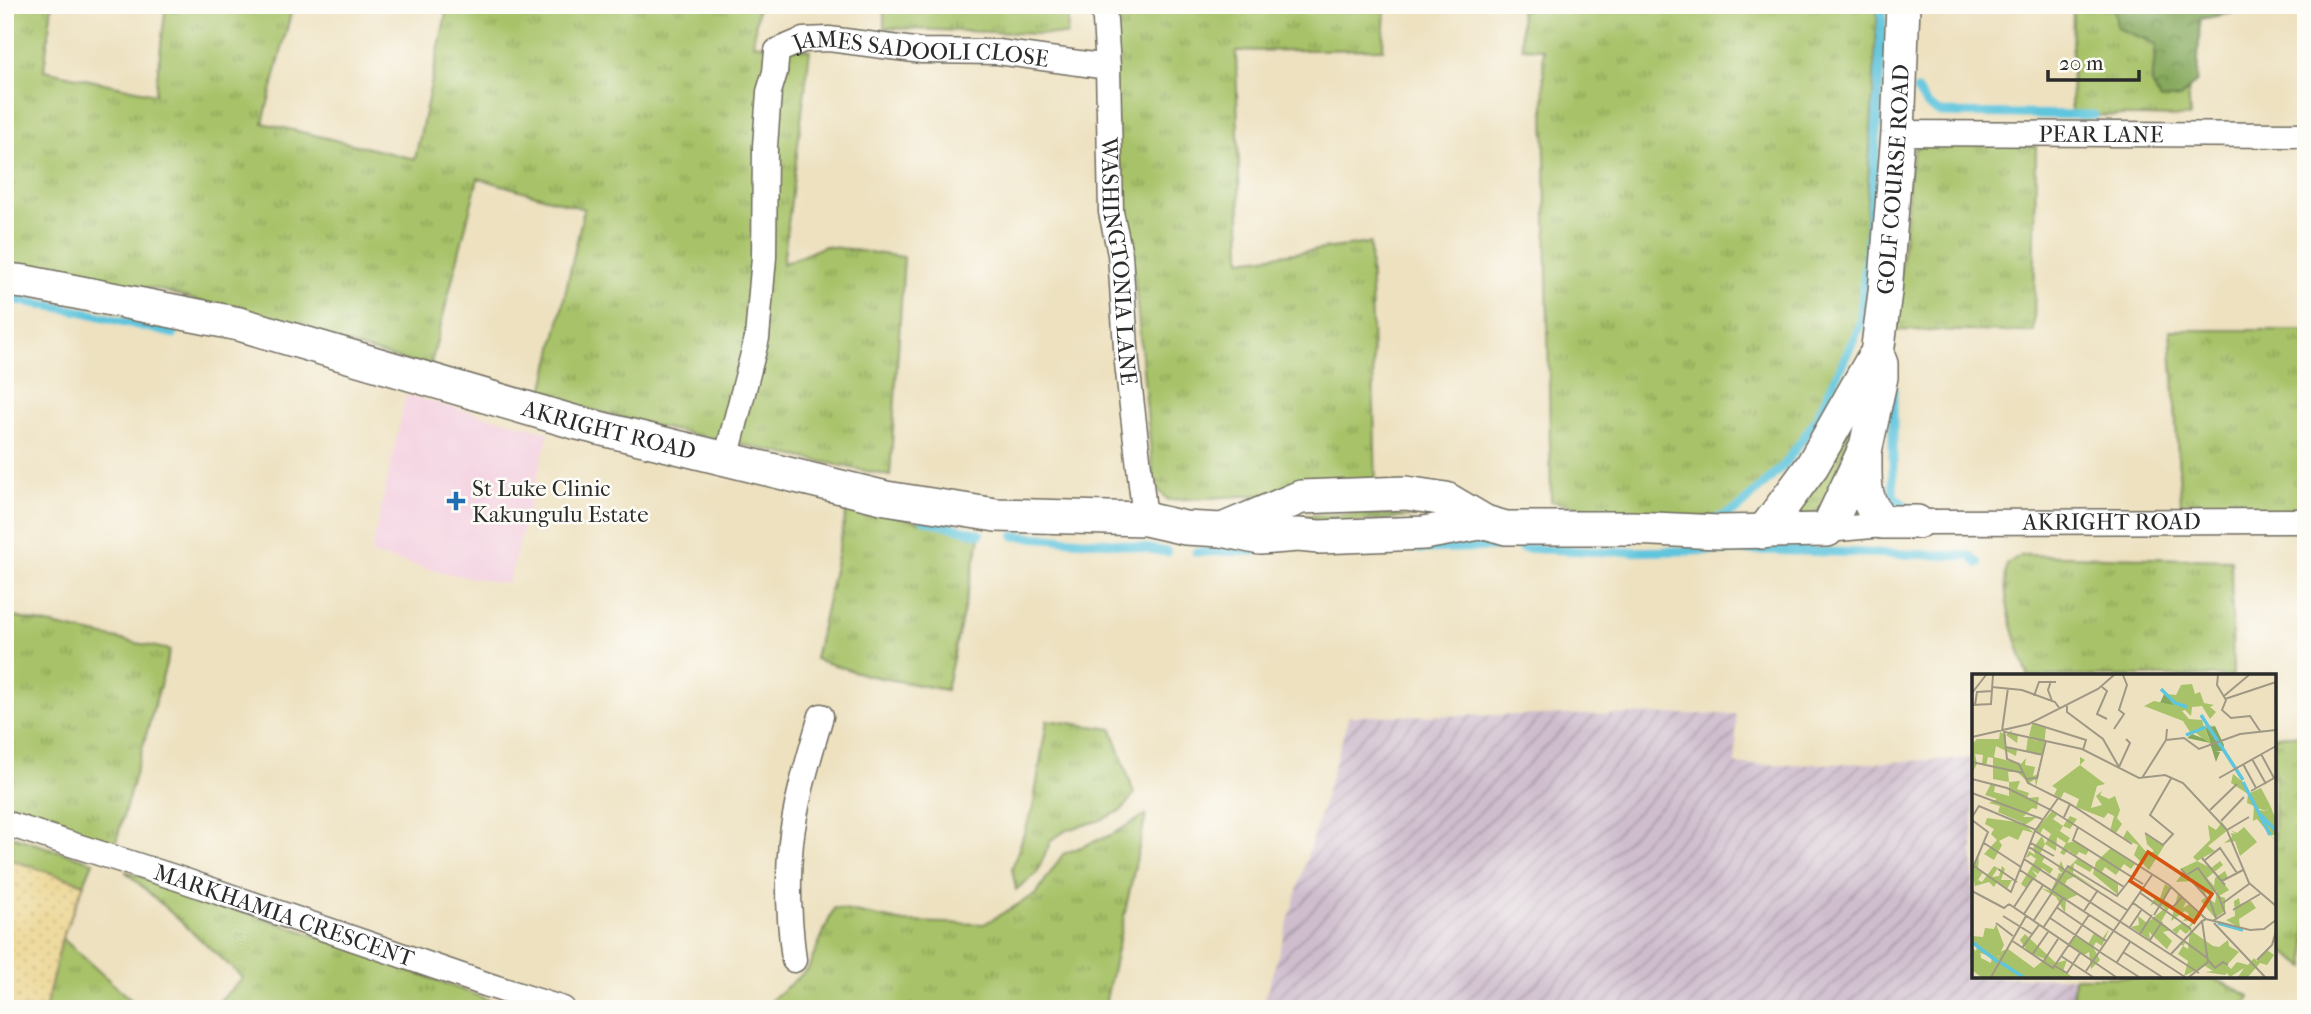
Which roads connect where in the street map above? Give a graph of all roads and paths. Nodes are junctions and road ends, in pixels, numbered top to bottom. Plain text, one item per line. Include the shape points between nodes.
1 (1104, 5) edge
2 (1903, 5) edge
3 (1108, 67) junction
4 (1898, 132) junction
5 (2306, 135) edge
6 (5, 280) edge
7 (1877, 354) junction
8 (1866, 447) junction
9 (726, 459) junction
10 (1145, 519) junction
11 (1917, 522) junction
12 (2306, 522) edge
13 (1826, 530) junction
14 (1763, 532) junction
15 (821, 716) dead end
16 (5, 823) edge
17 (794, 960) dead end
18 (563, 1009) edge

1 - 3 street, WASHINGTONIA LANE
2 - 4 street, GOLF COURSE ROAD
3 - 9 street, JAMES SADOOLI CLOSE via 998,52 922,51 829,39 803,40 777,51 765,146 764,257 757,338
3 - 10 street, WASHINGTONIA LANE via 1111,212 1120,254
4 - 5 street, PEAR LANE
4 - 7 street, GOLF COURSE ROAD
6 - 9 street, AKRIGHT ROAD via 239,324 574,422
7 - 8 street, GOLF COURSE ROAD via 1881,377
7 - 14 street, GOLF COURSE ROAD via 1812,466
8 - 11 street via 1865,492 1872,509 1882,522
8 - 13 street, GOLF COURSE ROAD
9 - 10 street, AKRIGHT ROAD via 886,498 996,515
10 - 14 street, AKRIGHT ROAD via 1260,538 1382,535 1485,522 1506,528
11 - 12 street, AKRIGHT ROAD
11 - 13 street, AKRIGHT ROAD
13 - 14 street
15 - 17 street via 791,842 788,919
16 - 18 street, MARKHAMIA CRESCENT

